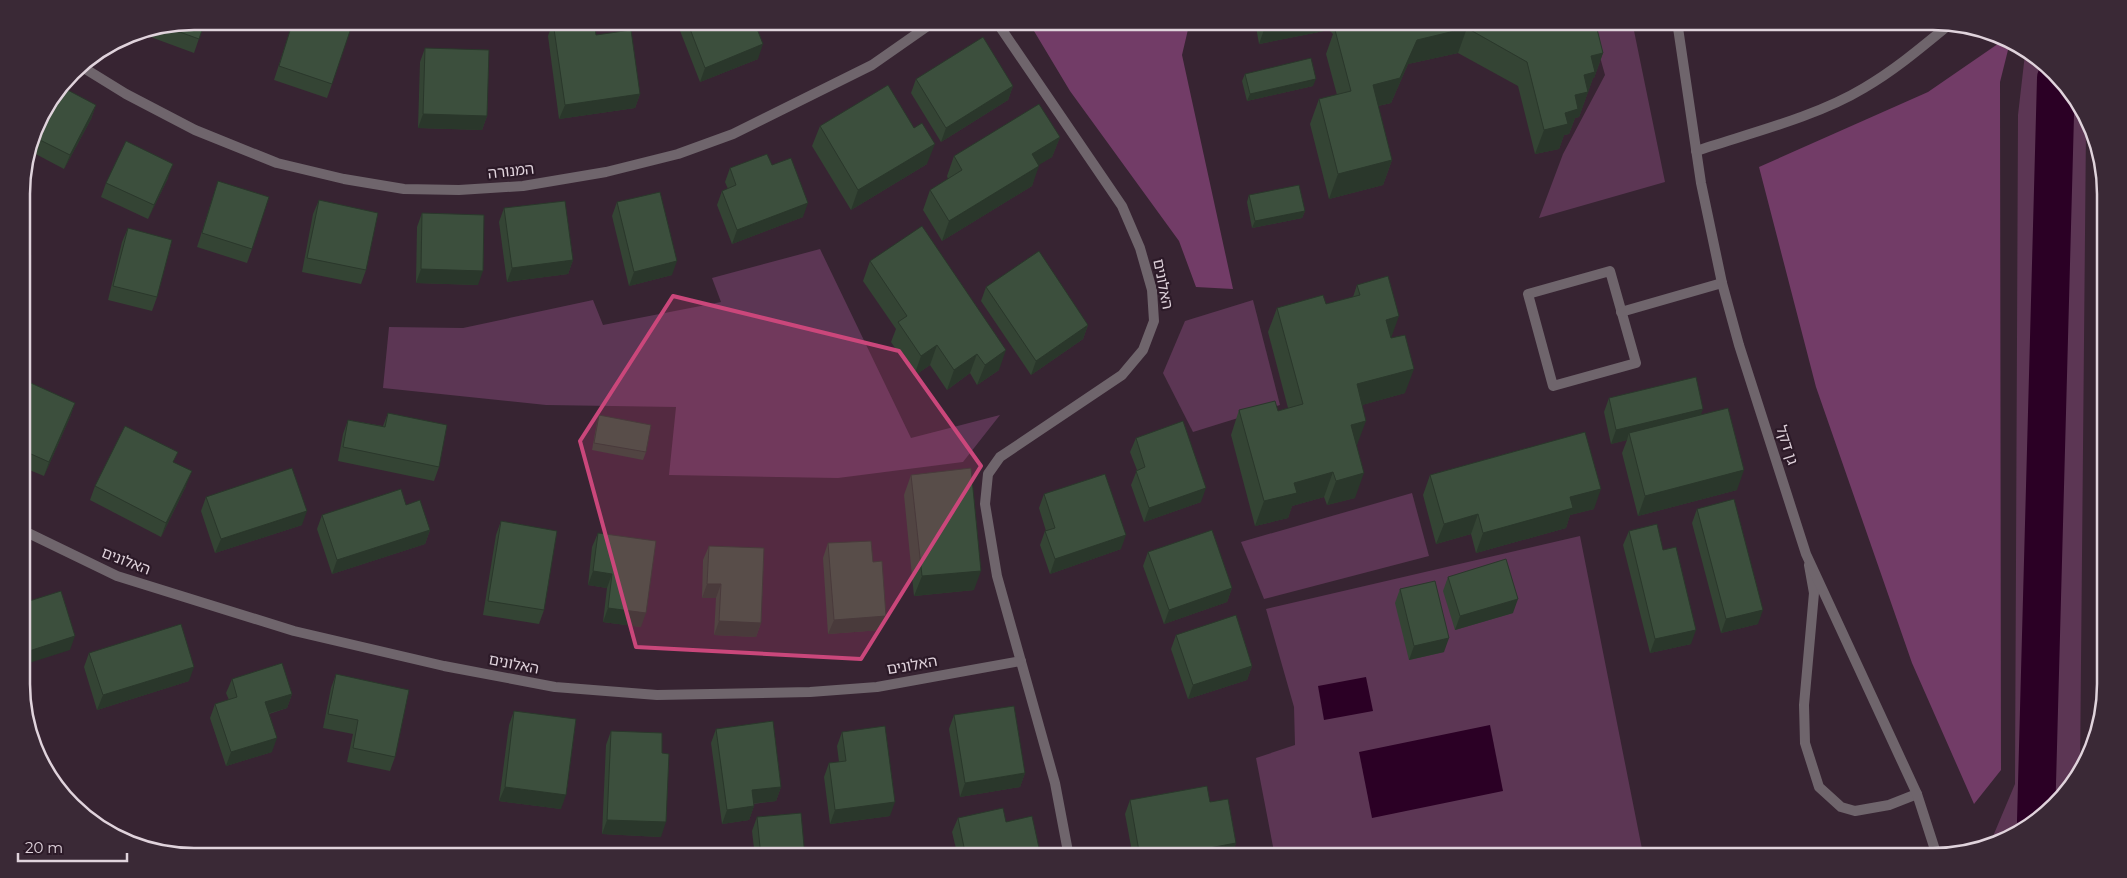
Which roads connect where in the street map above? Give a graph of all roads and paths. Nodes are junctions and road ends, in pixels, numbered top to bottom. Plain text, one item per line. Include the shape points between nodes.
1 (922, 30) edge
2 (1002, 30) edge
3 (1678, 30) edge
4 (1943, 30) edge
5 (87, 70) edge
6 (1696, 151) junction
7 (1722, 283) junction
8 (1621, 312) junction
9 (30, 534) edge
10 (1806, 554) junction
11 (1021, 661) junction
12 (1916, 794) junction
13 (1067, 848) edge
14 (1934, 848) edge

1 - 5 street, המנורה via 872,65 724,137 678,154 606,172 523,186 459,190 404,188 277,164 195,130
2 - 11 street, האלונים via 1122,206 1140,248 1152,290 1154,320 1143,350 1122,375 1000,457 988,474 985,504 997,576
3 - 6 street, גן דקל
4 - 6 street via 1903,63 1863,89 1804,116
6 - 7 street, גן דקל
7 - 8 street
7 - 10 street, גן דקל
8 - 8 street via 1610,271 1528,294 1553,386 1636,363
9 - 11 street, האלונים via 117,576 294,631 444,666 554,687 657,695 810,692 877,687
10 - 12 street, גן דקל
10 - 12 street via 1814,593 1804,704 1805,743 1819,787 1841,807 1856,811
11 - 13 street, האלונים via 1055,783
12 - 14 street, גן דקל

